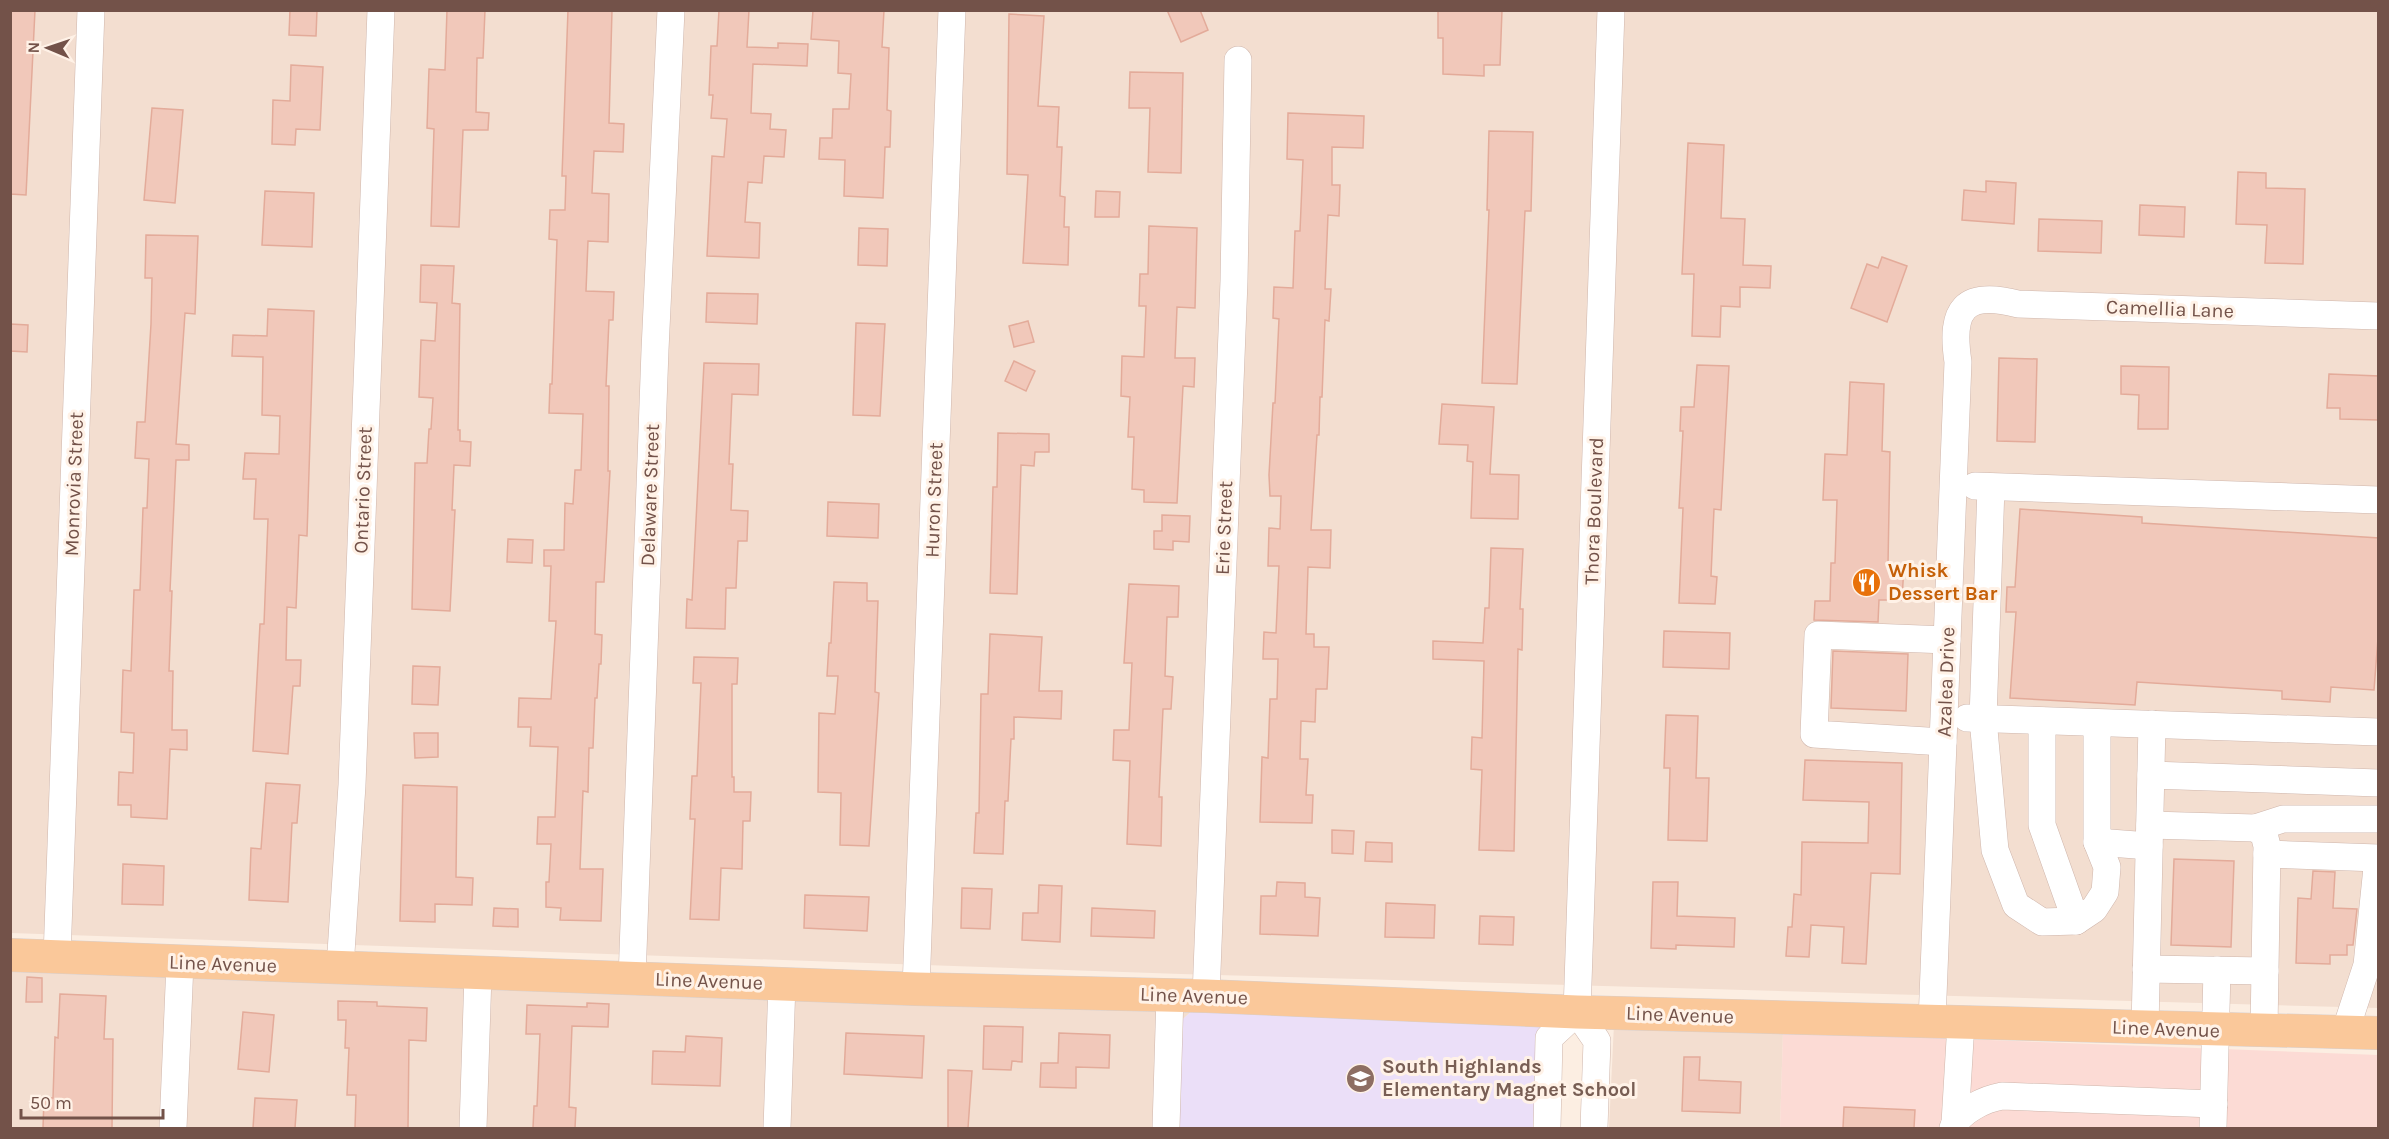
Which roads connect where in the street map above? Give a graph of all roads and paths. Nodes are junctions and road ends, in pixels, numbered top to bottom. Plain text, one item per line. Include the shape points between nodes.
1 (91, 10) edge
2 (381, 10) edge
3 (670, 10) edge
4 (952, 10) edge
5 (1611, 10) edge
6 (1238, 60) dead end
7 (1965, 308) joint
8 (2379, 316) edge
9 (1953, 486) junction
10 (1992, 487) junction
11 (2379, 500) edge
12 (1947, 640) junction
13 (1983, 719) junction
14 (2042, 721) junction
15 (2097, 723) junction
16 (2152, 724) junction
17 (1944, 730) junction
18 (2379, 732) edge
19 (2151, 775) junction
20 (2379, 783) edge
21 (2379, 819) edge
22 (2255, 828) junction
23 (2149, 835) junction
24 (2097, 842) junction
25 (2379, 851) edge
26 (2267, 854) junction
27 (2378, 858) edge
28 (2076, 921) junction
29 (10, 955) edge
30 (57, 957) junction
31 (180, 963) junction
32 (340, 968) junction
33 (2146, 969) junction
34 (2217, 970) junction
35 (2265, 970) junction
36 (478, 974) junction
37 (632, 979) junction
38 (782, 983) junction
39 (916, 989) junction
40 (1170, 995) junction
41 (1206, 996) junction
42 (1577, 1012) junction
43 (1947, 1023) junction
44 (2145, 1028) junction
45 (2216, 1030) junction
46 (2264, 1031) junction
47 (2345, 1032) junction
48 (2379, 1033) edge
49 (2213, 1116) edge
50 (1954, 1126) edge
51 (173, 1128) edge
52 (473, 1128) edge
53 (777, 1128) edge
54 (1166, 1128) edge
55 (1547, 1128) edge
56 (1594, 1128) edge

1 - 30 street, Monrovia Street
2 - 32 street, Ontario Street via 352,785
3 - 37 street, Delaware Street
4 - 39 street, Huron Street
5 - 42 street, Thora Boulevard
6 - 41 street, Erie Street via 1234,281
7 - 8 street, Camellia Lane via 1980,299 1996,298 2018,304
7 - 9 street, Azalea Drive via 1955,325 1958,362
9 - 10 street
9 - 12 street, Azalea Drive
10 - 11 street
10 - 13 street
12 - 17 street, Azalea Drive
12 - 17 street via 1818,635 1814,734
13 - 14 street
13 - 17 street
13 - 28 street via 1995,850 2016,905 2042,922
14 - 15 street
14 - 28 street via 2042,825
15 - 16 street
15 - 24 street
16 - 18 street
16 - 19 street
17 - 43 street, Azalea Drive
19 - 20 street
19 - 23 street
21 - 22 street via 2283,819
22 - 23 street
22 - 26 street via 2264,834
23 - 24 street
23 - 33 street
24 - 28 street via 2108,867 2105,892 2094,909
25 - 27 street
26 - 27 street
26 - 35 street
27 - 47 street via 2367,965
29 - 30 main road, Line Avenue
30 - 31 main road, Line Avenue
31 - 32 main road, Line Avenue
31 - 51 street
32 - 36 main road, Line Avenue
33 - 34 street
33 - 44 street
34 - 35 street
34 - 45 street
35 - 46 street
36 - 37 main road, Line Avenue
36 - 52 street
37 - 38 main road, Line Avenue
38 - 39 main road, Line Avenue
38 - 53 street
39 - 40 main road, Line Avenue
40 - 41 main road, Line Avenue
40 - 54 street
41 - 42 main road, Line Avenue
42 - 43 main road, Line Avenue
42 - 55 street via 1549,1038
42 - 56 street via 1597,1041
43 - 44 main road, Line Avenue
43 - 50 street, Azalea Drive
44 - 45 main road, Line Avenue
45 - 46 main road, Line Avenue
45 - 49 street
46 - 47 main road, Line Avenue
47 - 48 main road, Line Avenue
49 - 50 street via 2002,1096 1979,1104

